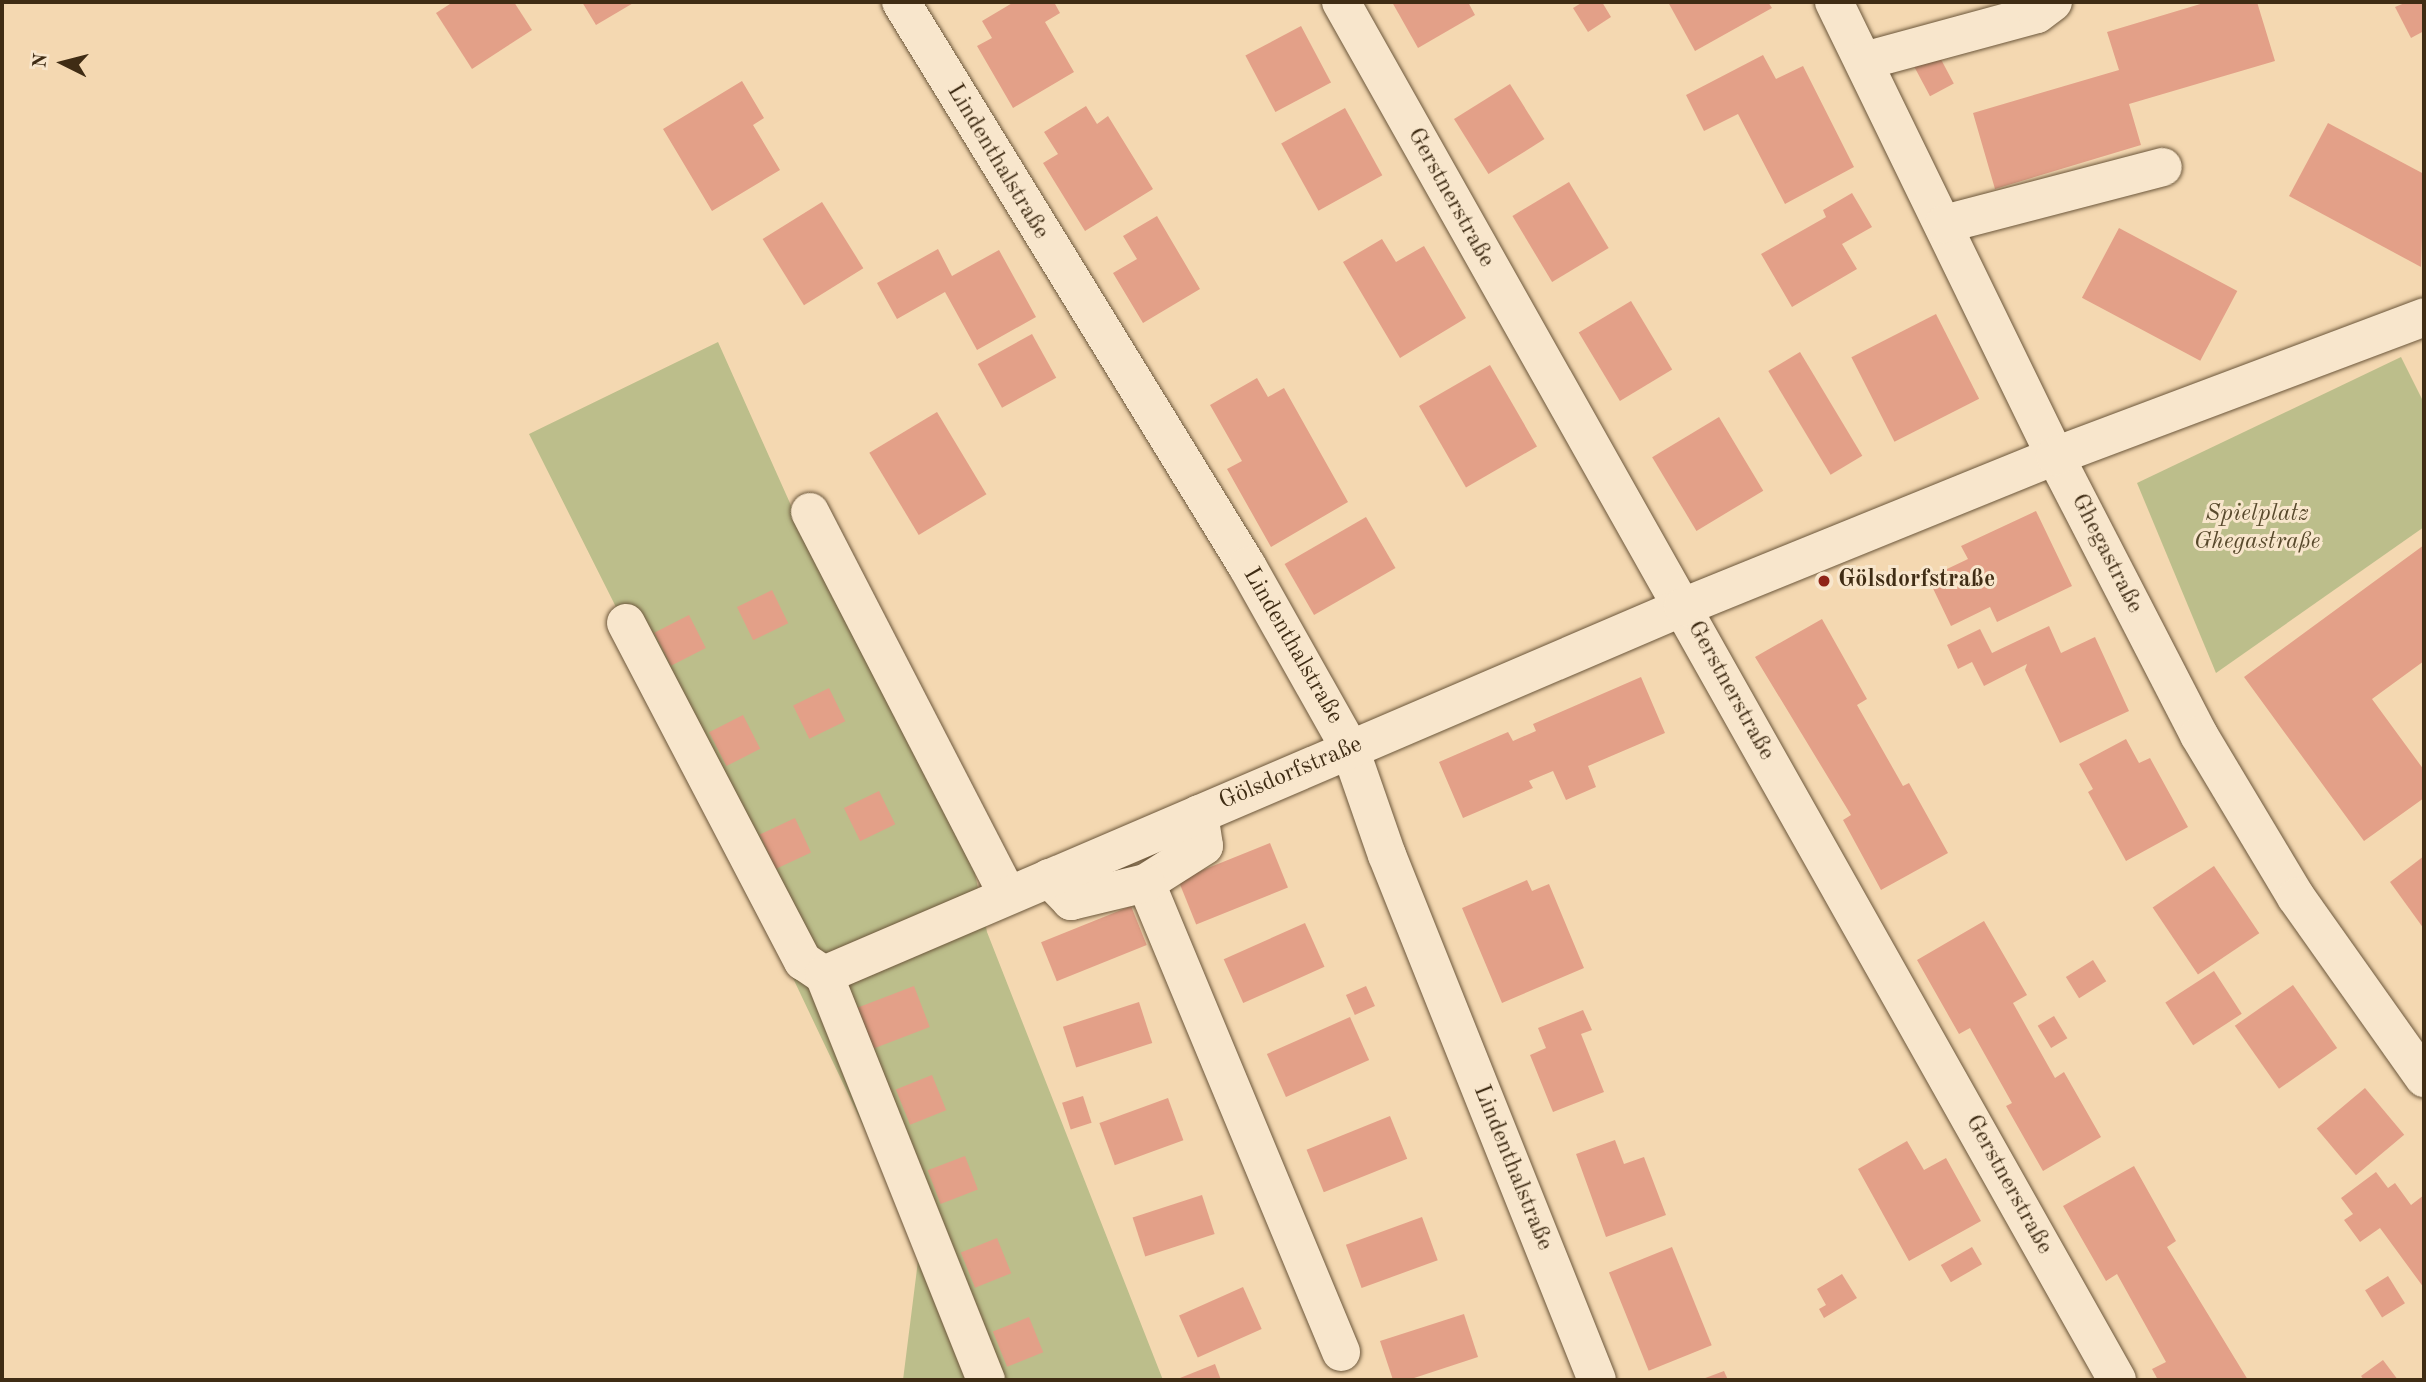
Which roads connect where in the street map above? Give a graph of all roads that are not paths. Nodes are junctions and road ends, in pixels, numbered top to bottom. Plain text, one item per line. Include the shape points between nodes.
1 (901, 2) edge
2 (1341, 2) edge
3 (1835, 2) edge
4 (2053, 2) edge
5 (1864, 61) junction
6 (2163, 167) dead end
7 (1944, 224) junction
8 (2424, 317) edge
9 (2055, 456) junction
10 (810, 512) dead end
11 (1683, 607) junction
12 (626, 623) dead end
13 (1350, 749) junction
14 (1199, 814) junction
15 (1049, 877) junction
16 (1146, 883) junction
17 (1008, 895) junction
18 (824, 975) junction
19 (2424, 1078) edge
20 (1341, 1352) dead end
21 (986, 1380) edge
22 (1597, 1380) edge
23 (2117, 1380) edge

1 - 13 street, Lindenthalstraße via 1247,566
2 - 11 street, Gerstnerstraße
3 - 5 street, Ghegastraße
4 - 5 street via 2037,14
5 - 7 street, Ghegastraße
6 - 7 street
7 - 9 street, Ghegastraße
8 - 9 street, Gölsdorfstraße
9 - 11 street, Gölsdorfstraße
9 - 19 street, Ghegastraße via 2206,747 2296,897
10 - 17 street
11 - 13 street, Gölsdorfstraße
11 - 23 street, Gerstnerstraße
12 - 18 street via 803,961
13 - 14 street, Gölsdorfstraße
13 - 22 street, Lindenthalstraße via 1387,855
14 - 15 street, Gölsdorfstraße
14 - 16 street via 1204,846
15 - 16 street via 1071,901
15 - 17 street, Gölsdorfstraße
16 - 20 street
17 - 18 street, Gölsdorfstraße
18 - 21 street

